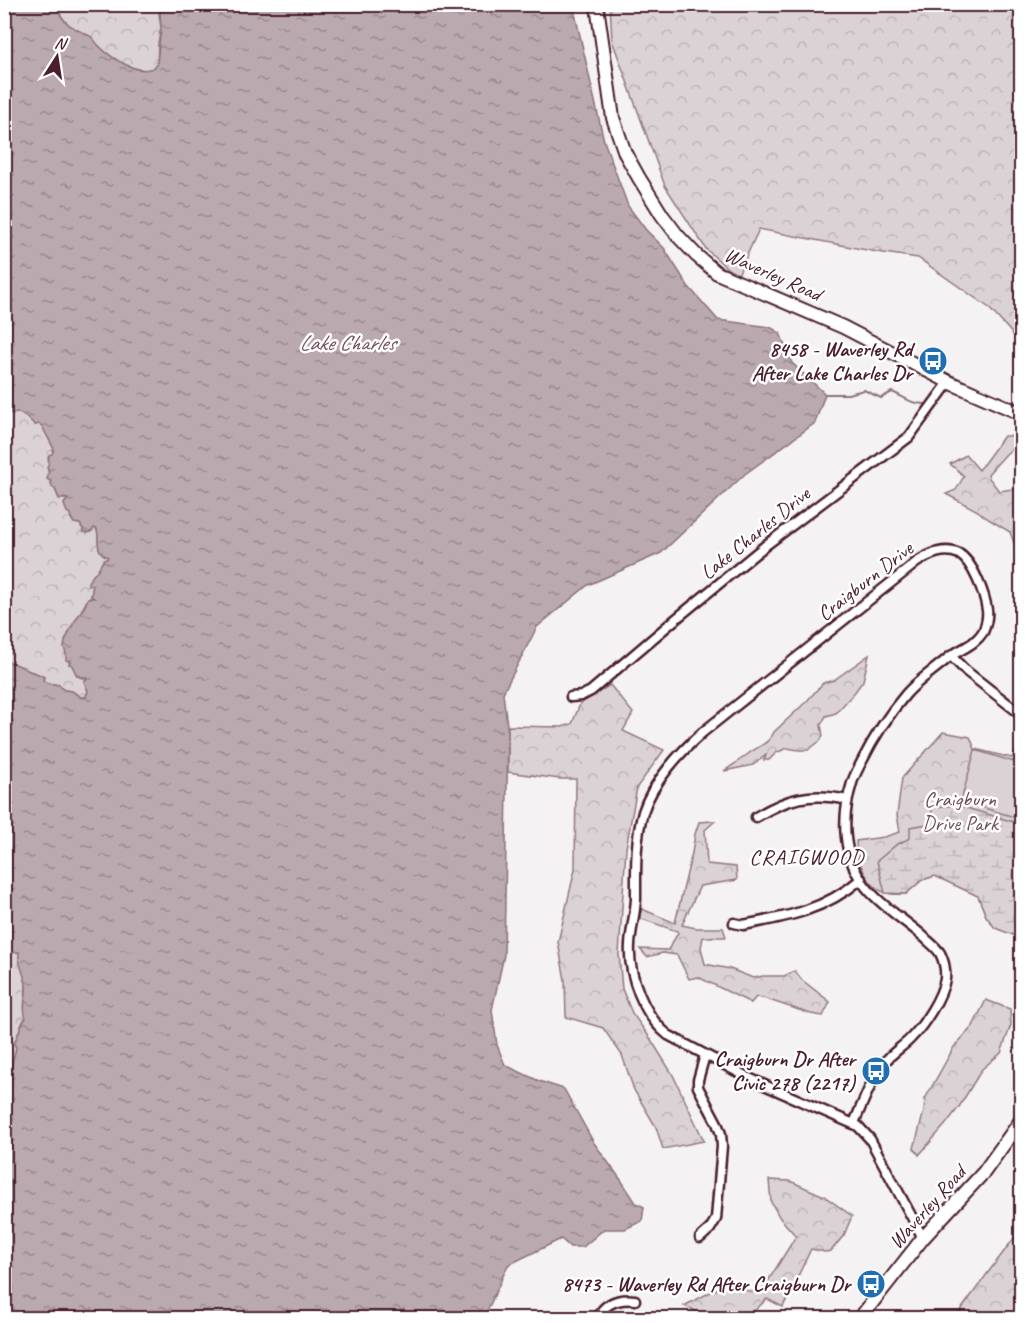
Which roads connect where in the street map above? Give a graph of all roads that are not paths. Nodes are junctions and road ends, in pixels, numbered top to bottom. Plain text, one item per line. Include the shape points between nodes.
1 (596, 4) edge
2 (949, 382) junction
3 (1022, 414) edge
4 (951, 656) junction
5 (571, 697) dead end
6 (1022, 715) edge
7 (847, 800) junction
8 (756, 817) dead end
9 (861, 879) junction
10 (734, 923) dead end
11 (705, 1055) junction
12 (1022, 1119) edge
13 (854, 1123) junction
14 (700, 1238) dead end
15 (923, 1238) junction
16 (635, 1300) dead end
17 (597, 1318) edge
18 (860, 1318) edge

1 - 2 main road, Waverley Road via 613,118 639,178 678,236 717,273 843,327
2 - 3 main road, Waverley Road
2 - 5 street, Lake Charles Drive via 904,441 766,545 588,693
4 - 6 street
4 - 7 street, Craigburn Drive via 907,693 887,719 852,780
4 - 11 street, Craigburn Drive via 983,632 988,610 971,566 961,555 947,551 917,562 703,732 673,762 651,795 638,837 636,910 630,943 632,969 640,994 660,1029
7 - 8 street via 803,797
7 - 9 street, Craigburn Drive via 848,853
9 - 10 street via 832,899 801,913 743,925
9 - 13 street, Craigburn Drive via 879,900 935,947 945,970 944,984 934,1005 913,1037 881,1067
11 - 13 street, Craigburn Drive
11 - 14 street via 698,1087 717,1124 722,1146 716,1219
12 - 15 main road, Waverley Road via 984,1172
13 - 15 street, Craigburn Drive via 870,1139
15 - 18 main road, Waverley Road
16 - 17 street via 614,1302

